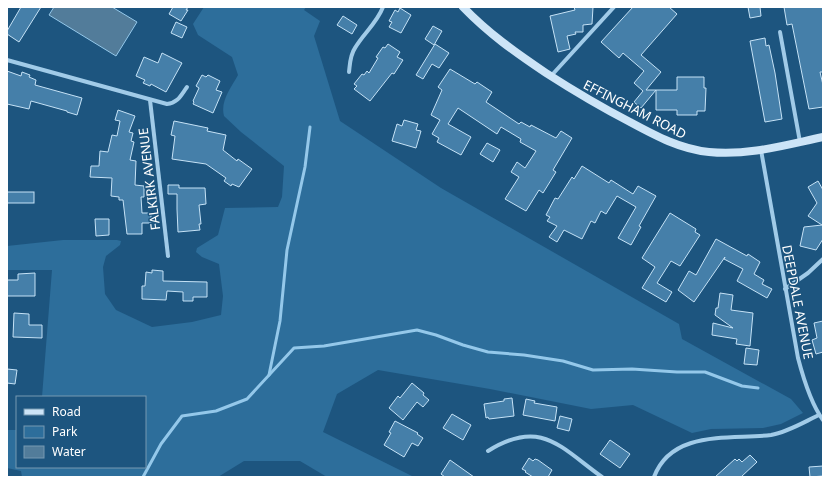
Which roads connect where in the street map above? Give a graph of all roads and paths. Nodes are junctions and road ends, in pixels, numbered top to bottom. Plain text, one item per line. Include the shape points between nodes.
1 (383, 7) edge
2 (463, 7) edge
3 (614, 7) edge
4 (780, 32) dead end
5 (7, 60) edge
6 (349, 72) dead end
7 (551, 76) junction
8 (187, 87) dead end
9 (150, 100) junction
10 (823, 137) edge
11 (800, 142) junction
12 (761, 150) junction
13 (168, 256) dead end
14 (823, 259) edge
15 (785, 289) junction
16 (819, 415) junction
17 (823, 420) edge
18 (488, 451) dead end
19 (602, 477) edge
20 (654, 477) edge

1 - 6 street via 378,18 354,49
2 - 7 street, EFFINGHAM ROAD via 493,36
3 - 7 street
4 - 11 street
5 - 9 street
7 - 12 street, EFFINGHAM ROAD via 598,106 688,149 735,153
8 - 9 street via 175,102 167,104
9 - 13 street, FALKIRK AVENUE
10 - 11 street, EFFINGHAM ROAD
11 - 12 street, EFFINGHAM ROAD
12 - 15 street, DEEPDALE AVENUE
14 - 15 street
15 - 16 street, DEEPDALE AVENUE via 798,358
16 - 17 street, DEEPDALE AVENUE
16 - 20 street via 772,435 711,438 687,444 669,455
18 - 19 street via 511,439 538,436 566,449

